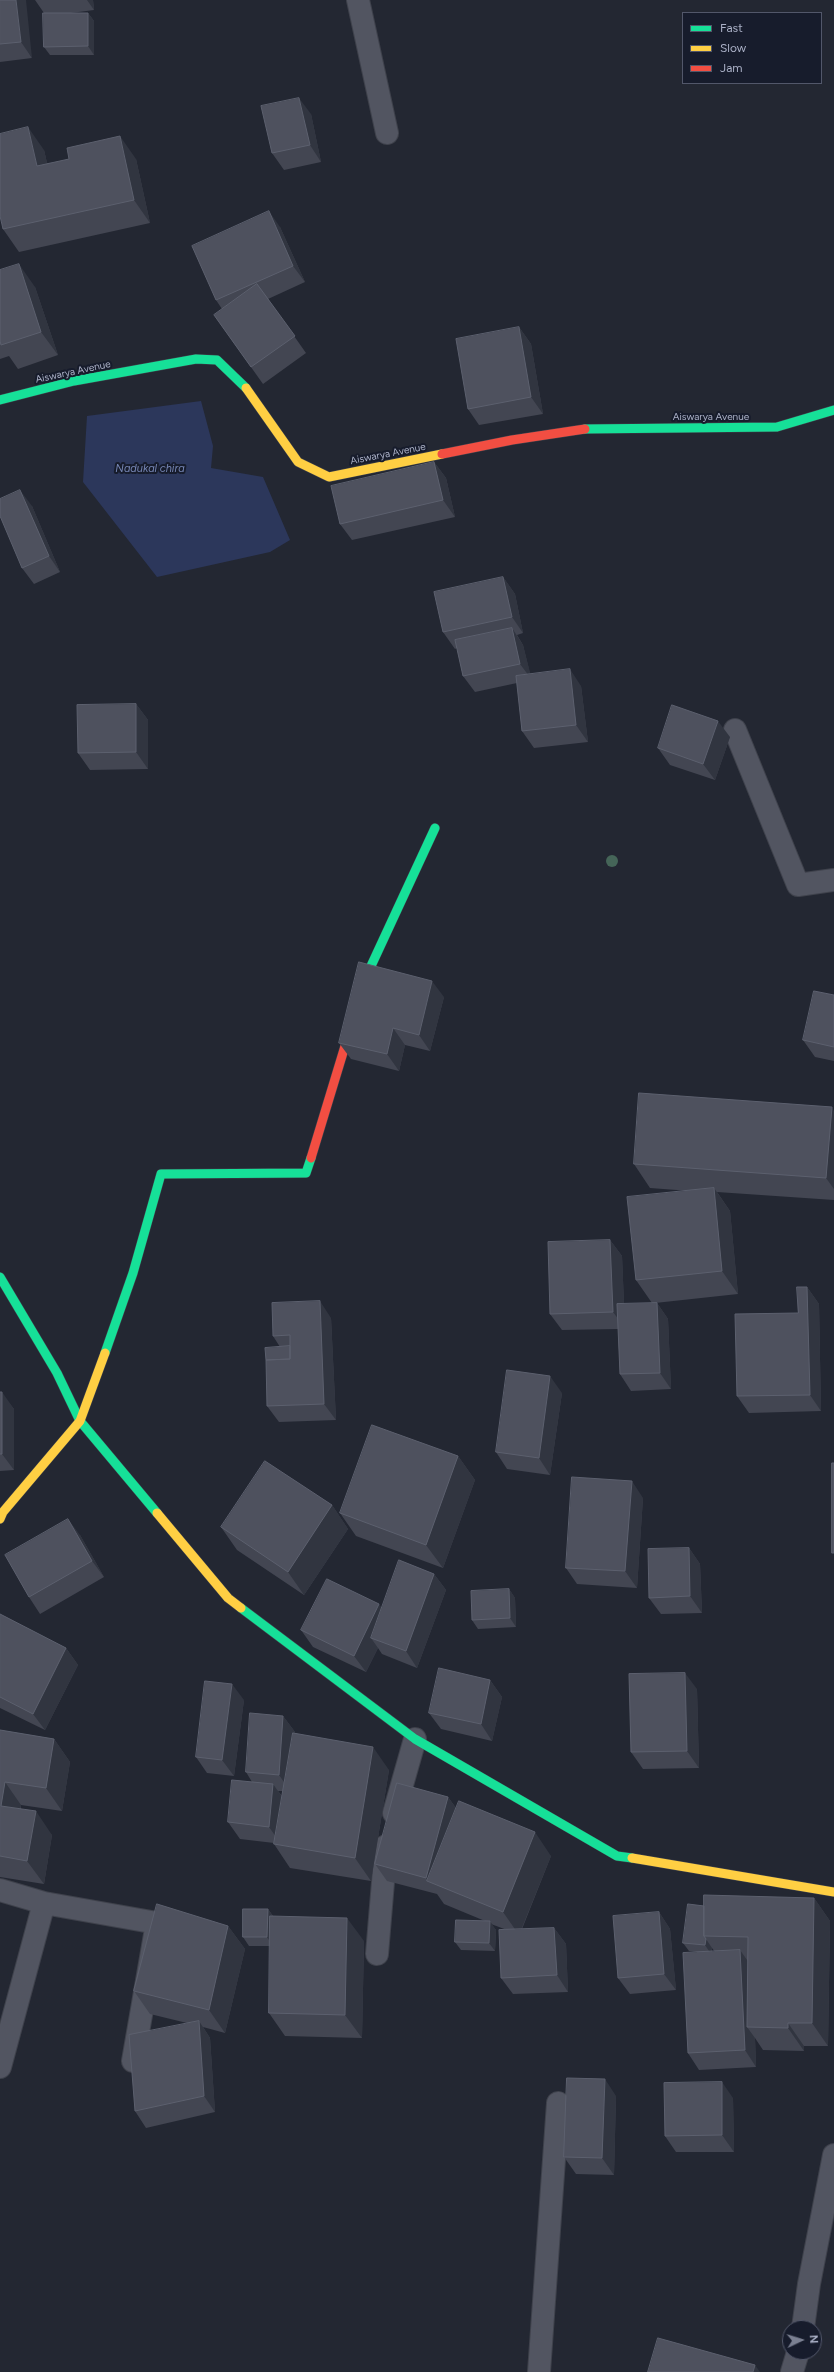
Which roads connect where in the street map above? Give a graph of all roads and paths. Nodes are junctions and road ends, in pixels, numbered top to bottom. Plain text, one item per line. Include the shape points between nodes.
1 (358, 0) edge
2 (388, 133) dead end
3 (0, 400) edge
4 (834, 410) edge
5 (735, 730) dead end
6 (435, 828) dead end
7 (834, 880) edge
8 (0, 1277) edge
9 (80, 1422) junction
10 (0, 1519) edge
11 (415, 1739) junction
12 (0, 1890) edge
13 (834, 1892) edge
14 (44, 1903) junction
15 (376, 1954) dead end
16 (0, 2067) edge
17 (132, 2071) edge
18 (558, 2103) dead end
19 (834, 2155) edge
20 (804, 2320) edge
21 (796, 2360) edge
22 (539, 2372) edge
23 (792, 2372) edge

1 - 2 street
3 - 4 street, Aiswarya Avenue via 74,381 196,359 218,360 246,388 298,462 329,477 512,440 595,428 777,427
5 - 7 street via 798,885
6 - 9 street via 365,979 306,1173 161,1174 133,1273
8 - 9 street via 57,1373
9 - 10 street via 3,1512
9 - 11 street via 228,1598
11 - 13 street via 617,1856
11 - 15 street via 387,1837
12 - 14 street
14 - 16 street
14 - 17 street via 156,1923
18 - 22 street
19 - 20 street
21 - 23 street

